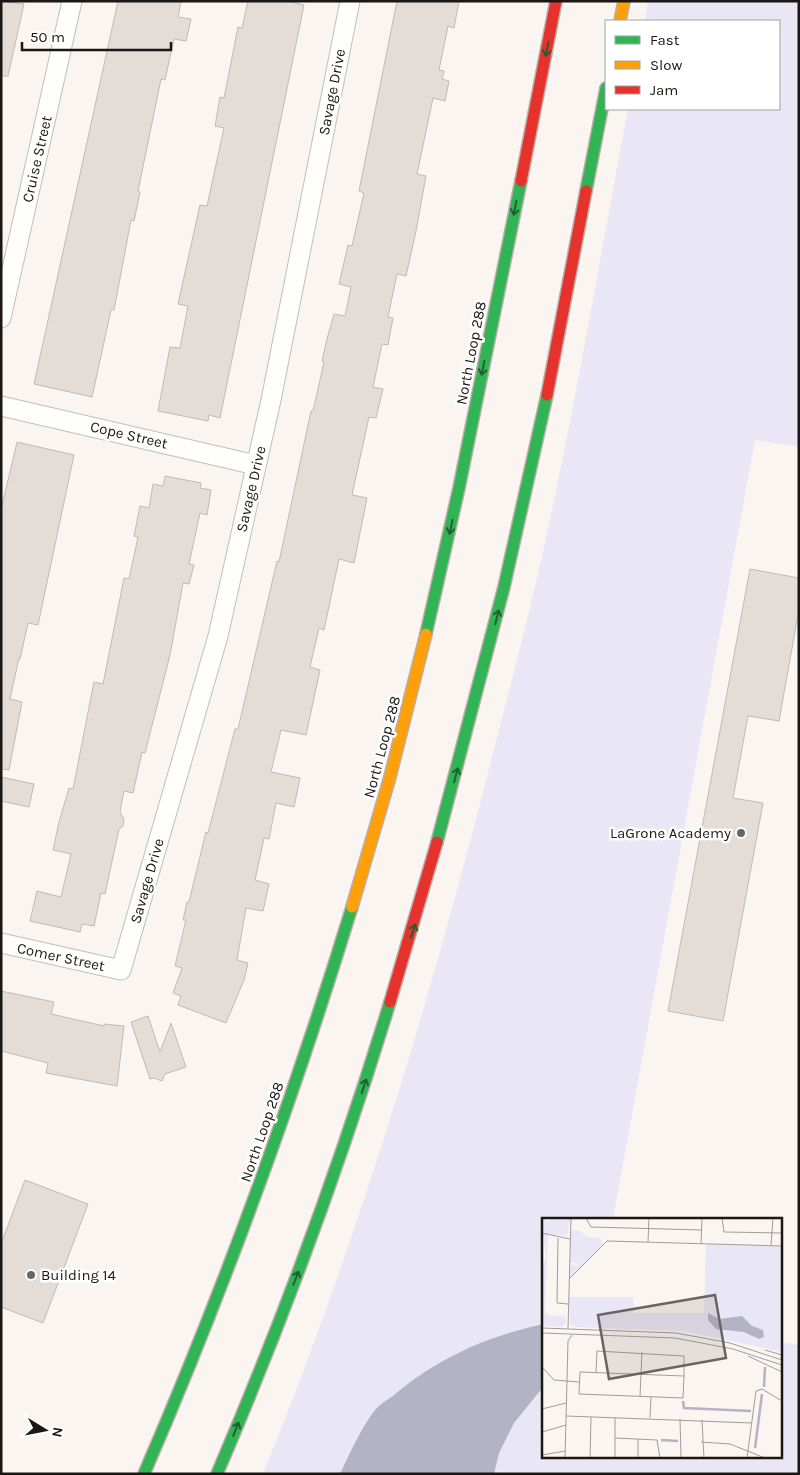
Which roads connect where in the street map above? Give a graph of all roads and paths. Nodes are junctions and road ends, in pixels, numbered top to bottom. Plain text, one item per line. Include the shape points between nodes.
1 (72, 1) edge
2 (350, 1) edge
3 (556, 1) edge
4 (624, 1) edge
5 (620, 20) edge
6 (605, 93) edge
7 (1, 318) edge
8 (1, 406) edge
9 (256, 465) junction
10 (1, 944) edge
11 (121, 970) joint
12 (206, 1325) junction
13 (146, 1439) dead end
14 (144, 1474) edge
15 (217, 1474) edge

1 - 7 street, Cruise Street
2 - 9 street, Savage Drive
3 -> 12 highway, North Loop 288 via 451,529 389,780 317,1017 243,1230
4 - 5 highway
15 -> 6 highway via 270,1346 339,1159 416,920 478,693 522,514
8 - 9 street, Cope Street
9 - 11 street, Savage Drive via 218,636
10 - 11 street, Comer Street
12 - 13 highway
12 - 14 highway, North Loop 288

